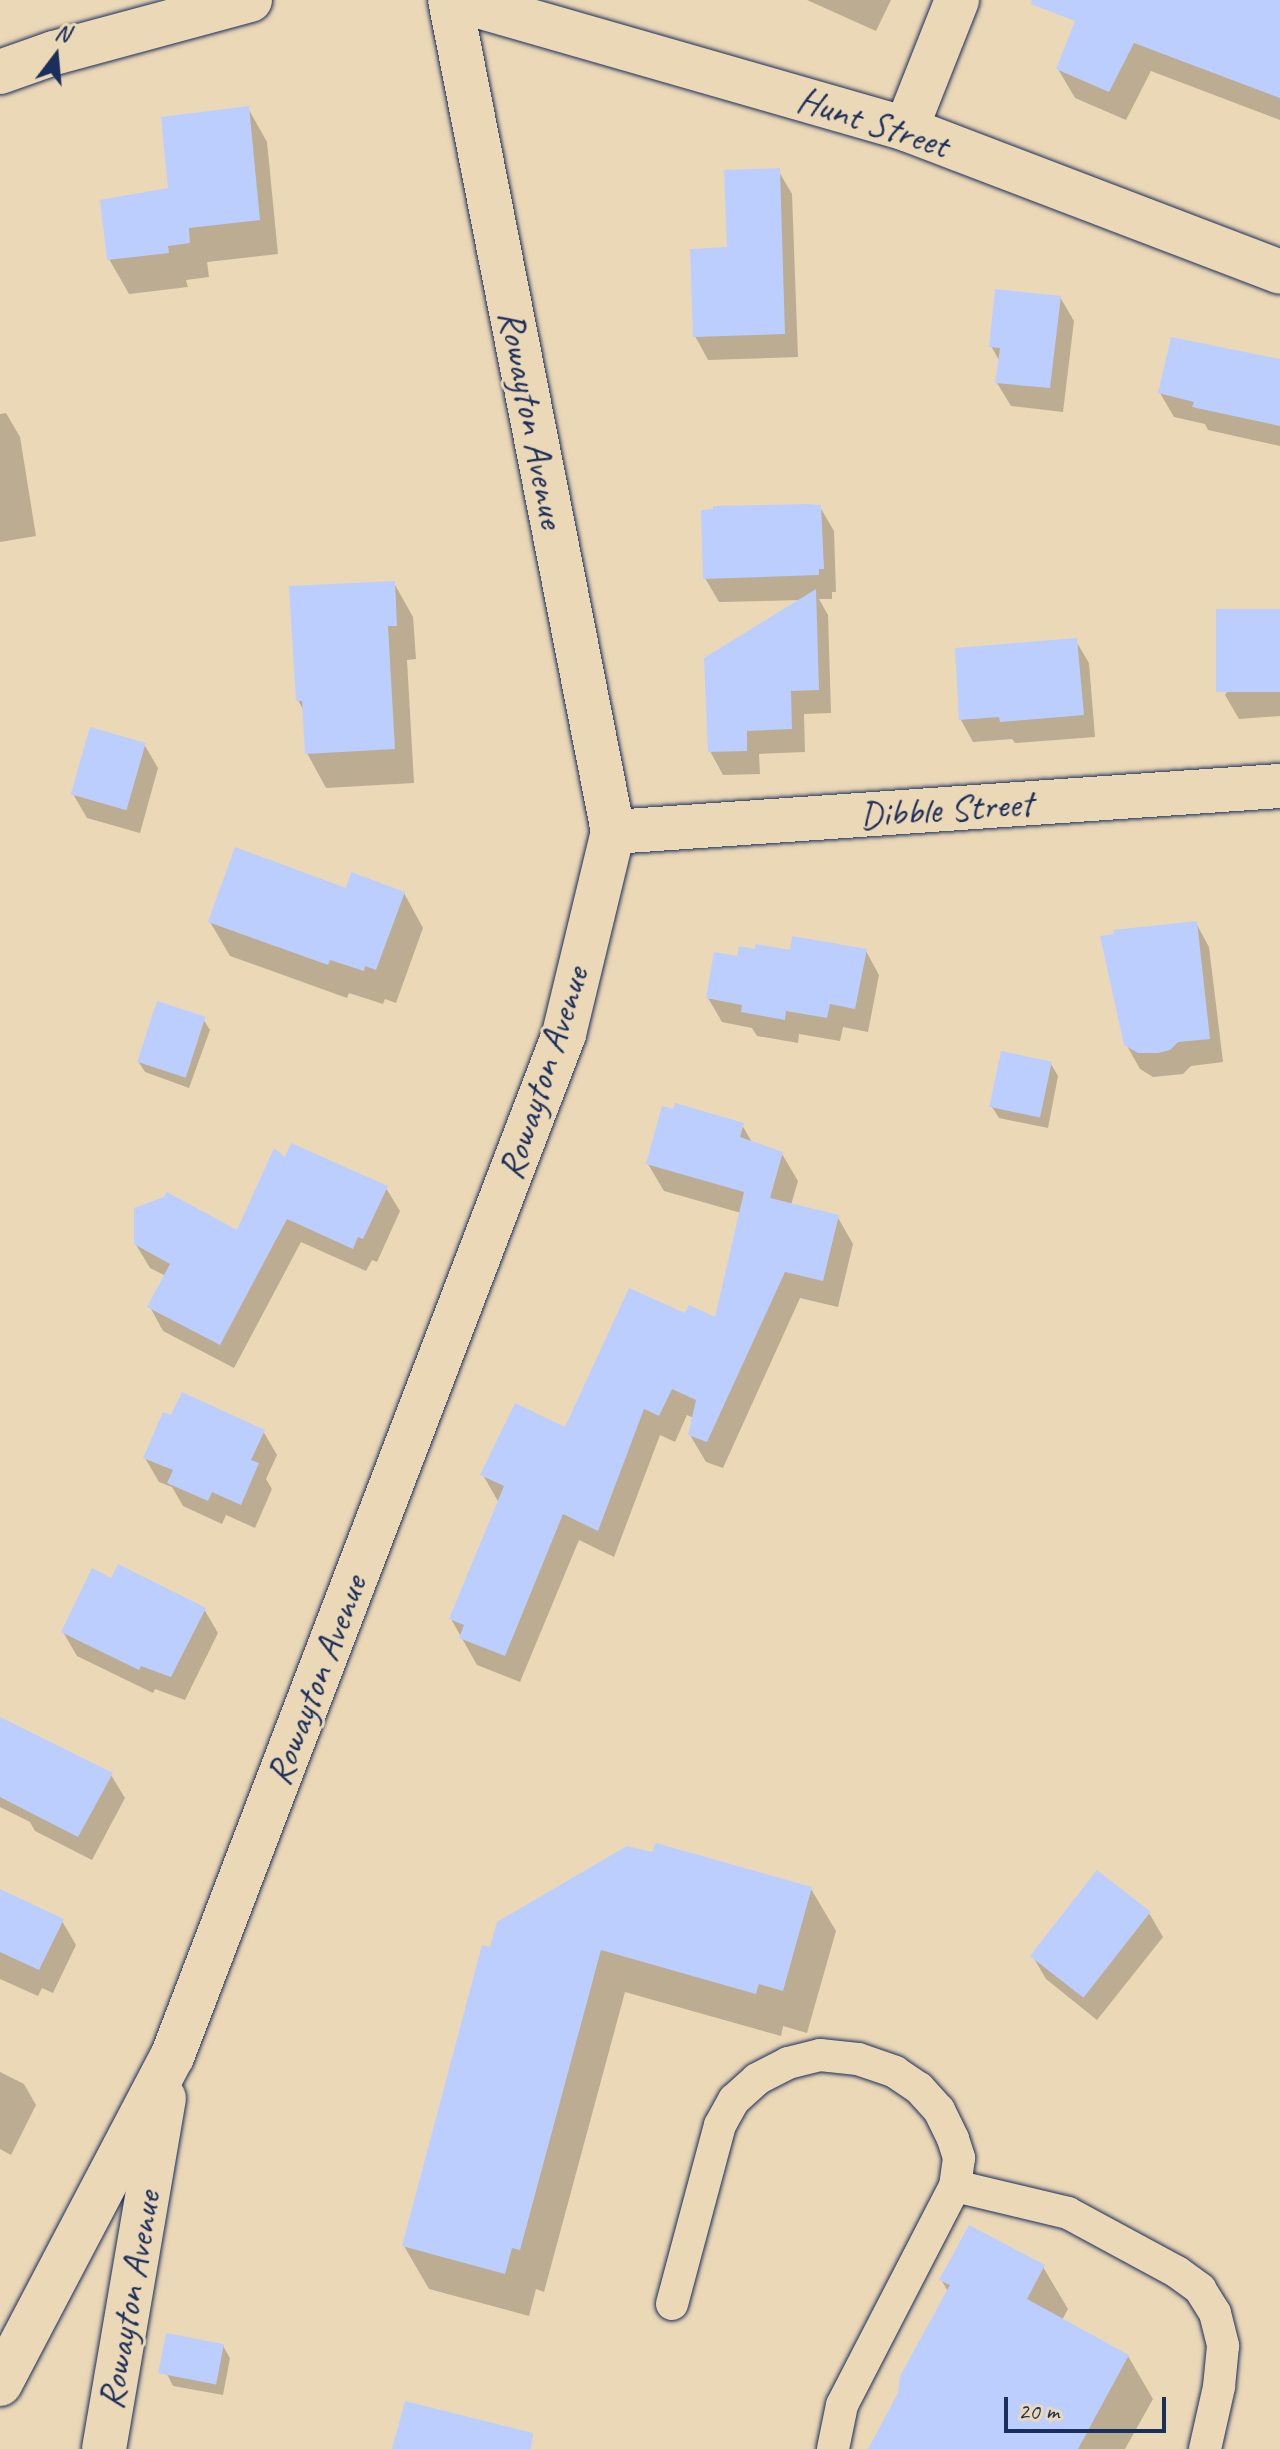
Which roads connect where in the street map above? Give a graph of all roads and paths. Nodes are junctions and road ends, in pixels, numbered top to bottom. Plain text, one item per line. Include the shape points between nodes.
1 (250, 0) edge
2 (450, 0) edge
3 (457, 0) edge
4 (957, 0) edge
5 (0, 72) edge
6 (906, 129) junction
7 (1280, 272) edge
8 (1280, 786) edge
9 (613, 832) junction
10 (172, 2057) junction
11 (955, 2186) junction
12 (672, 2304) dead end
13 (0, 2384) edge
14 (104, 2449) edge
15 (833, 2449) edge
16 (1205, 2449) edge

1 - 5 street
2 - 9 street, Rowayton Avenue
3 - 6 street, Hunt Street
4 - 6 street
6 - 7 street, Hunt Street
8 - 9 street, Dibble Street
9 - 10 street, Rowayton Avenue via 564,1034
10 - 13 street, Rowayton Avenue
10 - 14 street, Rowayton Avenue
11 - 12 lane via 959,2158 953,2139 939,2110 919,2088 895,2072 858,2059 820,2055 788,2063 757,2079 734,2100 720,2125
11 - 15 lane via 842,2405
11 - 16 lane via 1068,2213 1200,2289 1215,2313 1223,2346

